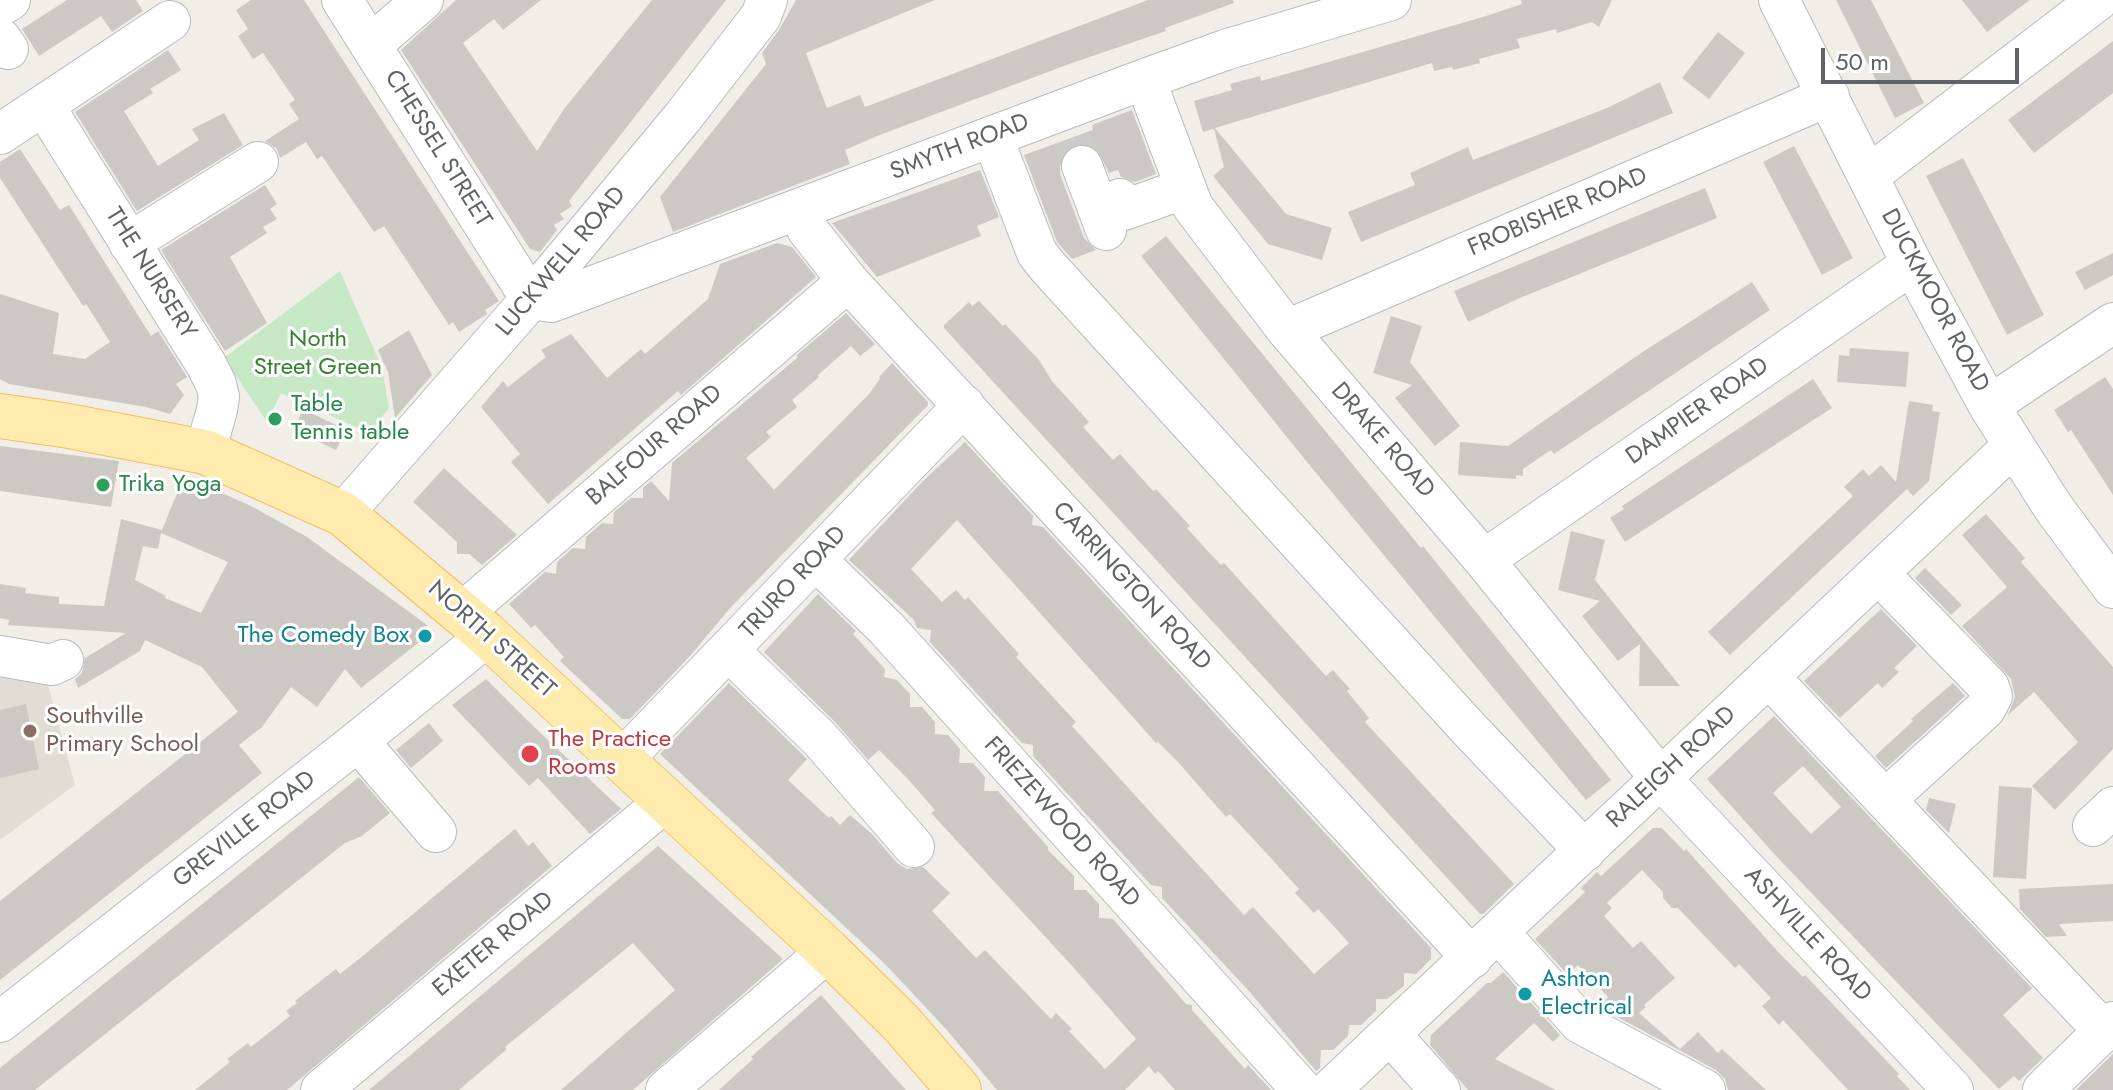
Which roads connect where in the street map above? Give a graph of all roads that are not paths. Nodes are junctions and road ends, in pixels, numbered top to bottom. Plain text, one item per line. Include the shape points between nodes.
1 (10, 0) edge
2 (342, 0) edge
3 (423, 0) edge
4 (767, 0) edge
5 (1391, 0) edge
6 (1779, 0) edge
7 (2098, 0) edge
8 (0, 6) edge
9 (170, 21) dead end
10 (372, 44) junction
11 (1145, 79) junction
12 (1829, 96) junction
13 (44, 106) junction
14 (0, 134) edge
15 (992, 136) junction
16 (1072, 138) junction
17 (258, 162) dead end
18 (1868, 176) junction
19 (1186, 188) junction
20 (798, 209) junction
21 (129, 243) junction
22 (1912, 264) junction
23 (848, 281) junction
24 (531, 299) junction
25 (2113, 323) edge
26 (1287, 330) junction
27 (964, 405) junction
28 (1989, 406) junction
29 (0, 416) edge
30 (2013, 446) junction
31 (205, 452) junction
32 (343, 514) junction
33 (816, 560) junction
34 (1484, 560) junction
35 (1879, 574) junction
36 (2113, 588) edge
37 (474, 623) junction
38 (729, 651) junction
39 (0, 656) edge
40 (63, 660) dead end
41 (1769, 677) junction
42 (358, 741) junction
43 (622, 760) junction
44 (1661, 779) junction
45 (667, 800) junction
46 (1885, 800) junction
47 (436, 832) dead end
48 (914, 847) dead end
49 (1585, 851) junction
50 (1486, 946) junction
51 (828, 951) junction
52 (0, 1022) edge
53 (2109, 1026) edge
54 (1390, 1034) junction
55 (321, 1090) edge
56 (666, 1090) edge
57 (959, 1090) edge
58 (1302, 1090) edge
59 (1330, 1090) edge
60 (1440, 1090) edge
61 (1705, 1090) edge
62 (1953, 1090) edge
63 (2043, 1090) edge

1 - 8 street
2 - 10 street, CHESSEL STREET
3 - 10 street
4 - 24 street, LUCKWELL ROAD via 761,16 683,117
5 - 11 street, SMYTH ROAD
6 - 12 street, DUCKMOOR ROAD
7 - 18 street
9 - 13 street
10 - 24 street, CHESSEL STREET
11 - 16 street, SMYTH ROAD
11 - 19 street, DRAKE ROAD
12 - 18 street, DUCKMOOR ROAD
12 - 26 street, FROBISHER ROAD
13 - 14 street
13 - 21 street, THE NURSERY
15 - 16 street, SMYTH ROAD
15 - 20 street, SMYTH ROAD
15 - 49 street via 1042,260
16 - 19 street via 1113,215
17 - 21 street
18 - 22 street, DUCKMOOR ROAD
19 - 26 street, DRAKE ROAD via 1199,218
20 - 23 street, CARRINGTON ROAD
20 - 24 street, SMYTH ROAD via 551,302
21 - 31 street, THE NURSERY via 216,384 217,410
22 - 28 street, DUCKMOOR ROAD
22 - 34 street, DAMPIER ROAD
23 - 27 street, CARRINGTON ROAD
23 - 37 street, BALFOUR ROAD
24 - 32 street, LUCKWELL ROAD
25 - 28 street
26 - 34 street, DRAKE ROAD
27 - 33 street, TRURO ROAD
27 - 50 street, CARRINGTON ROAD
28 - 30 street, DUCKMOOR ROAD
29 - 31 main road, NORTH STREET
30 - 35 street, RALEIGH ROAD
30 - 36 street, DUCKMOOR ROAD
31 - 32 main road, NORTH STREET
32 - 37 main road, NORTH STREET
33 - 38 street, TRURO ROAD
33 - 58 street, FRIEZEWOOD ROAD via 887,629
34 - 44 street, DRAKE ROAD
35 - 41 street, RALEIGH ROAD
35 - 46 street via 1992,696 1985,709
37 - 42 street, GREVILLE ROAD via 470,650
37 - 43 main road, NORTH STREET
38 - 43 street, TRURO ROAD
38 - 48 street via 820,739
39 - 40 street via 52,665
41 - 44 street, RALEIGH ROAD
41 - 46 street
42 - 47 street
42 - 52 street, GREVILLE ROAD
43 - 45 main road, NORTH STREET
44 - 49 street, RALEIGH ROAD
44 - 62 street, ASHVILLE ROAD
45 - 51 main road, NORTH STREET
45 - 55 street, EXETER ROAD
46 - 53 street
49 - 50 street, RALEIGH ROAD
50 - 54 street, RALEIGH ROAD
50 - 61 street, CARRINGTON ROAD via 1580,1023
51 - 56 street
51 - 57 main road, NORTH STREET
53 - 63 street
54 - 59 street, RALEIGH ROAD
54 - 60 street

